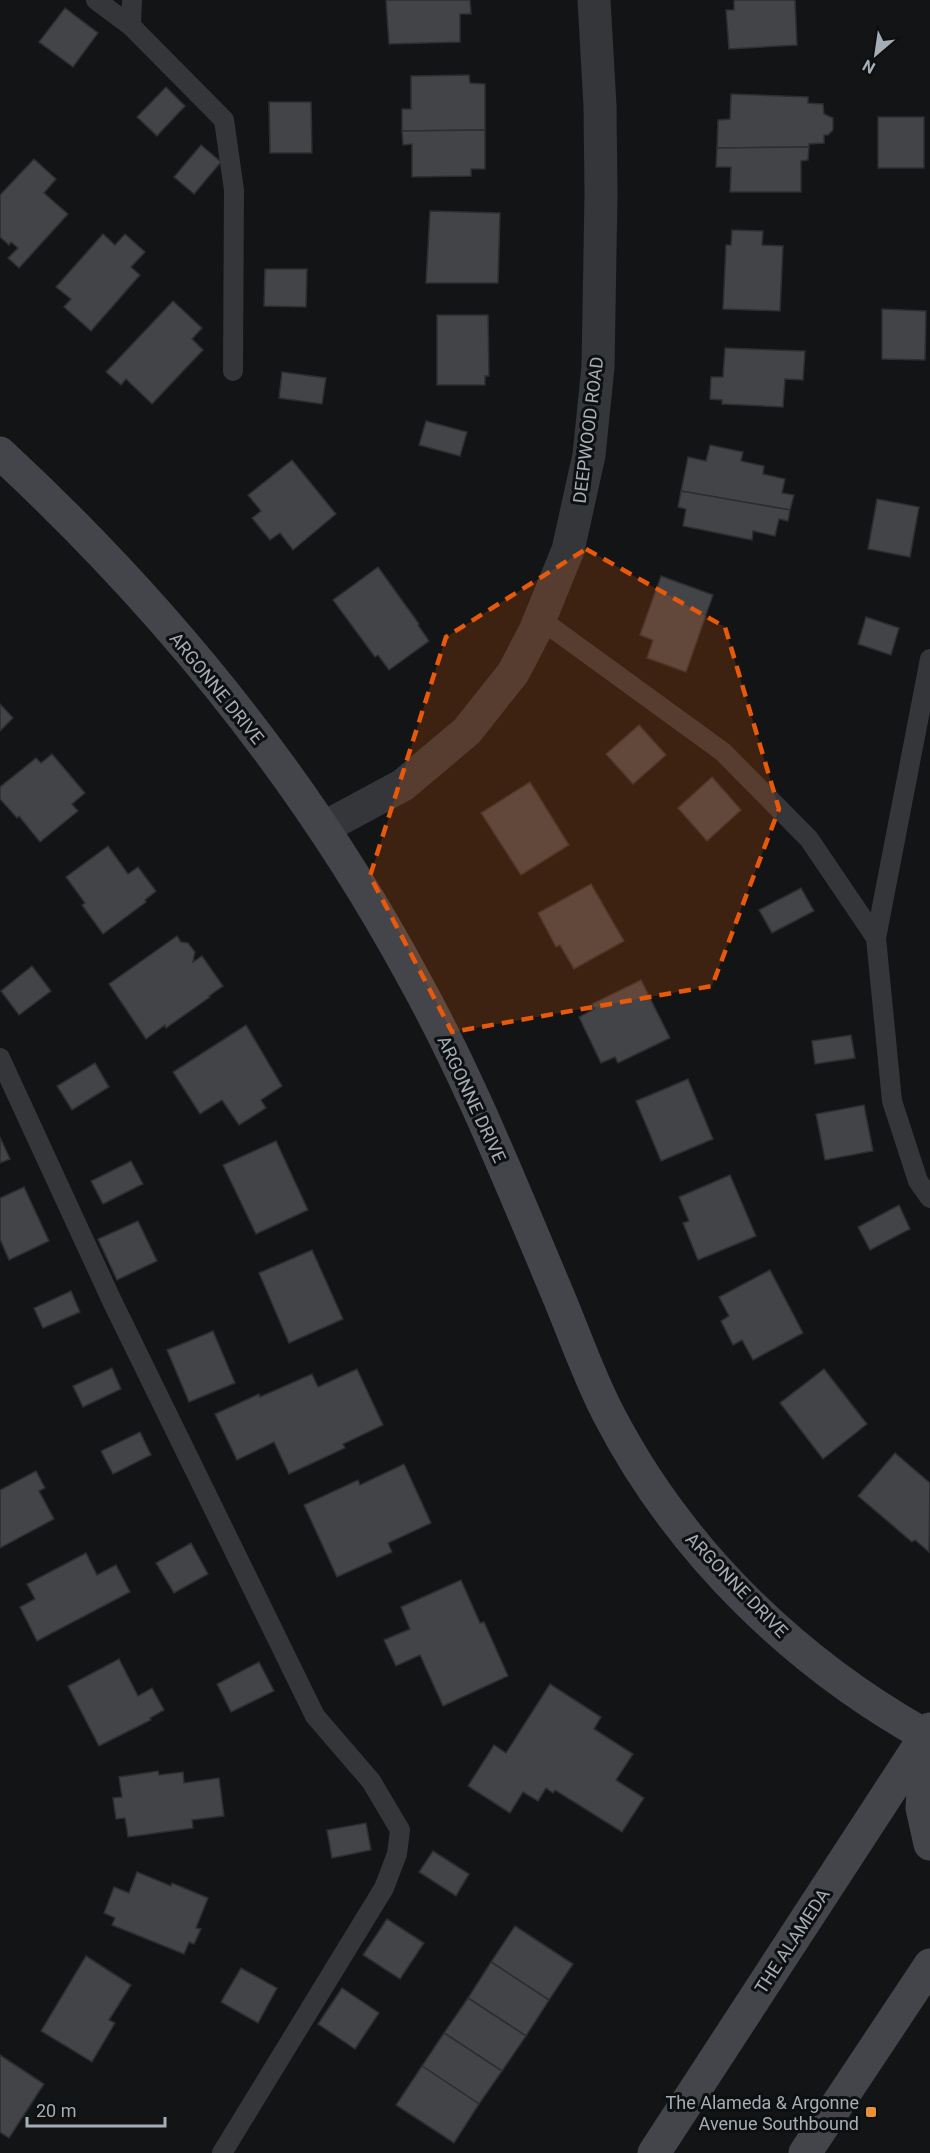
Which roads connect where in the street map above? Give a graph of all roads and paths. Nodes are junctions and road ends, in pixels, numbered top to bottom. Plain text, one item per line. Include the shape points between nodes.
1 (96, 0) edge
2 (132, 0) edge
3 (594, 0) edge
4 (131, 26) junction
5 (233, 371) dead end
6 (0, 453) edge
7 (540, 619) junction
8 (930, 659) edge
9 (325, 827) junction
10 (876, 938) junction
11 (0, 1058) edge
12 (930, 1198) edge
13 (929, 1734) edge
14 (930, 1844) edge
15 (930, 1965) edge
16 (222, 2153) edge
17 (654, 2153) edge
18 (805, 2153) edge

1 - 4 lane
2 - 4 lane
3 - 7 street, DEEPWOOD ROAD via 601,195 598,367 580,503 568,550
4 - 5 lane via 224,120 234,190
6 - 9 main road, ARGONNE DRIVE via 110,562 197,659
7 - 9 street, DEEPWOOD ROAD via 513,673 467,731 403,785
7 - 10 lane via 723,752 809,839
8 - 10 lane
9 - 13 main road, ARGONNE DRIVE via 421,992 488,1128 608,1412 640,1468 704,1555 804,1654 842,1683
10 - 12 lane via 891,1101 918,1181
11 - 16 lane via 112,1301 315,1716 371,1781 400,1830 397,1854 384,1888
13 - 14 main road via 922,1808
13 - 17 main road, THE ALAMEDA
15 - 18 main road

